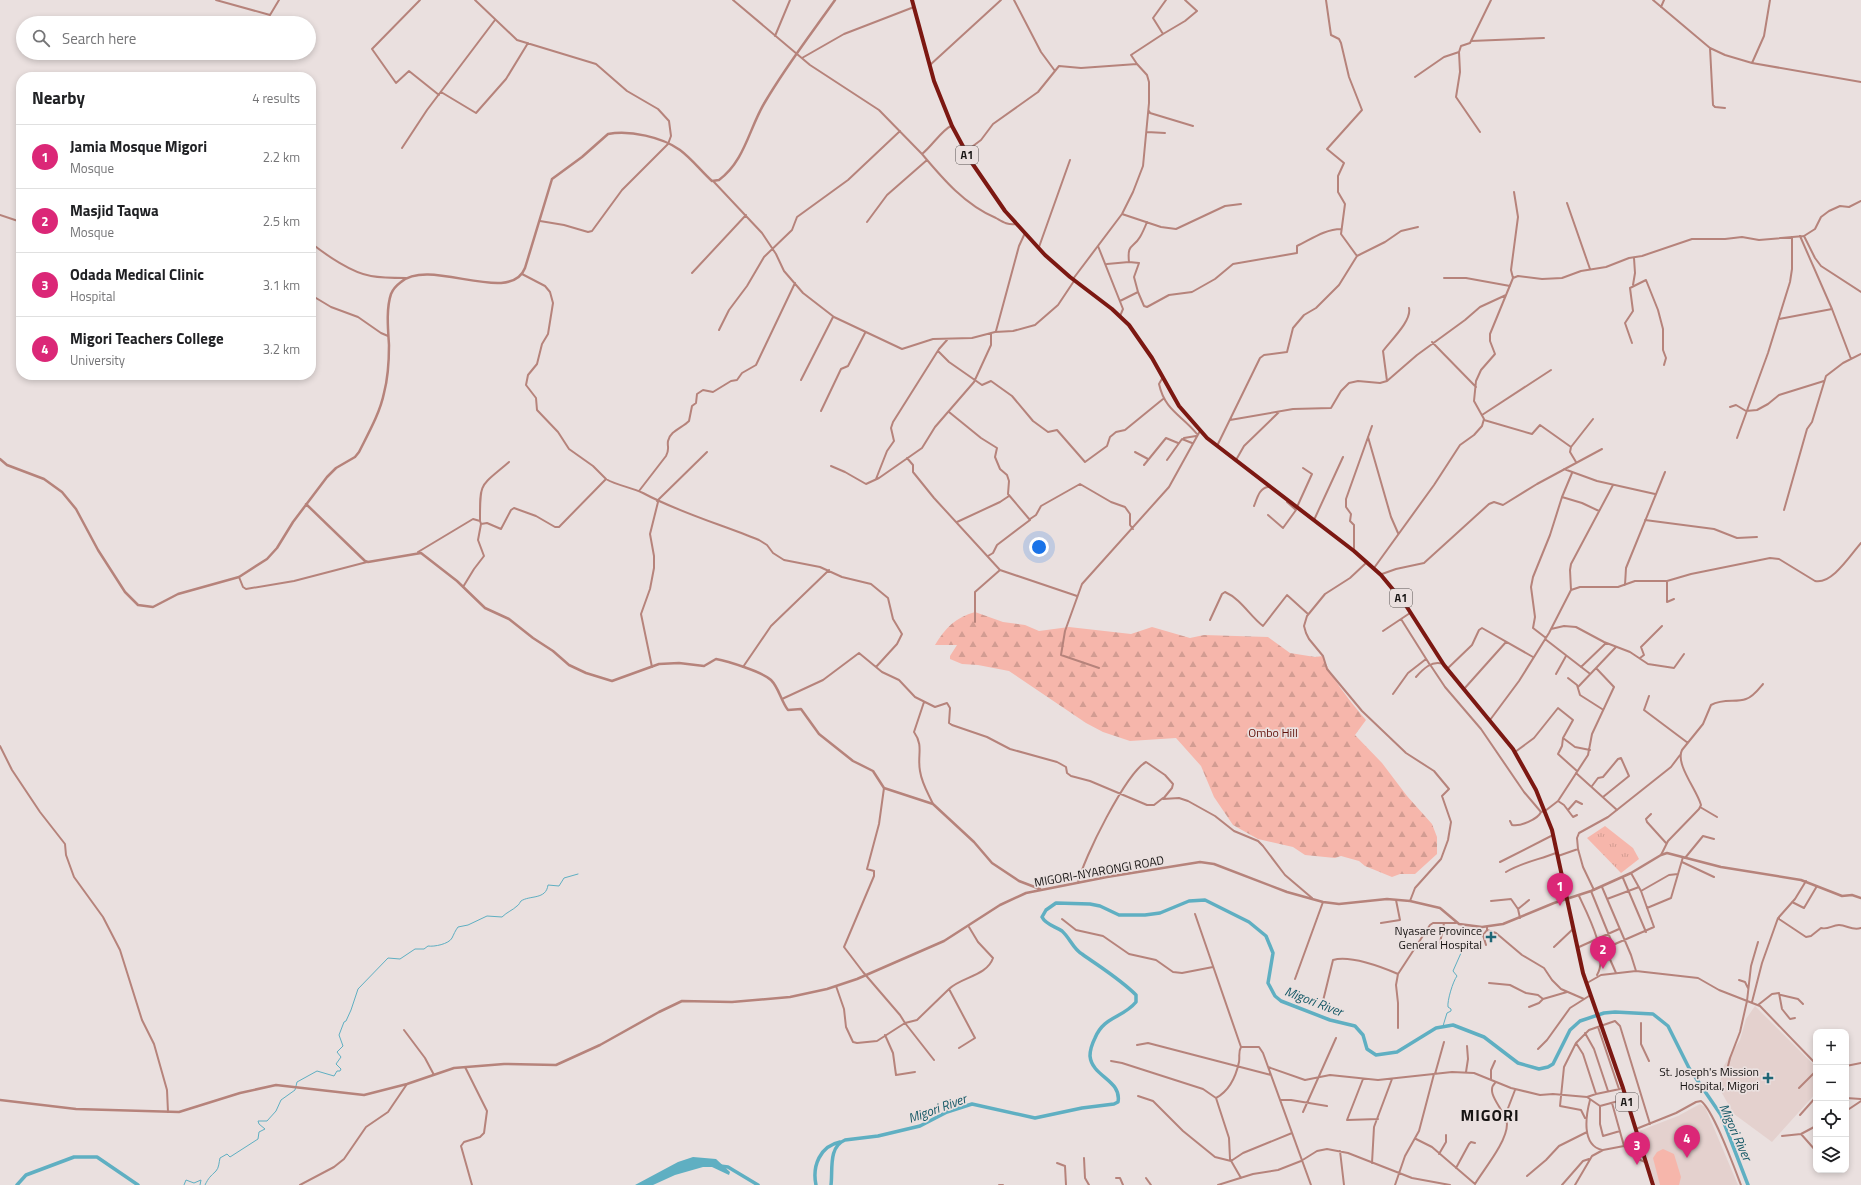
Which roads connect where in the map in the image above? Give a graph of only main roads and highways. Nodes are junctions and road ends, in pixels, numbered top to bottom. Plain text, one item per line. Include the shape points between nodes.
1 (912, 0) edge
2 (1653, 1185) edge

1 - 2 highway, A1 via 929,66 952,126 965,152 1016,224 1074,280 1120,316 1140,339 1198,434 1374,568 1411,613 1446,667 1514,752 1532,782 1553,835 1586,984

